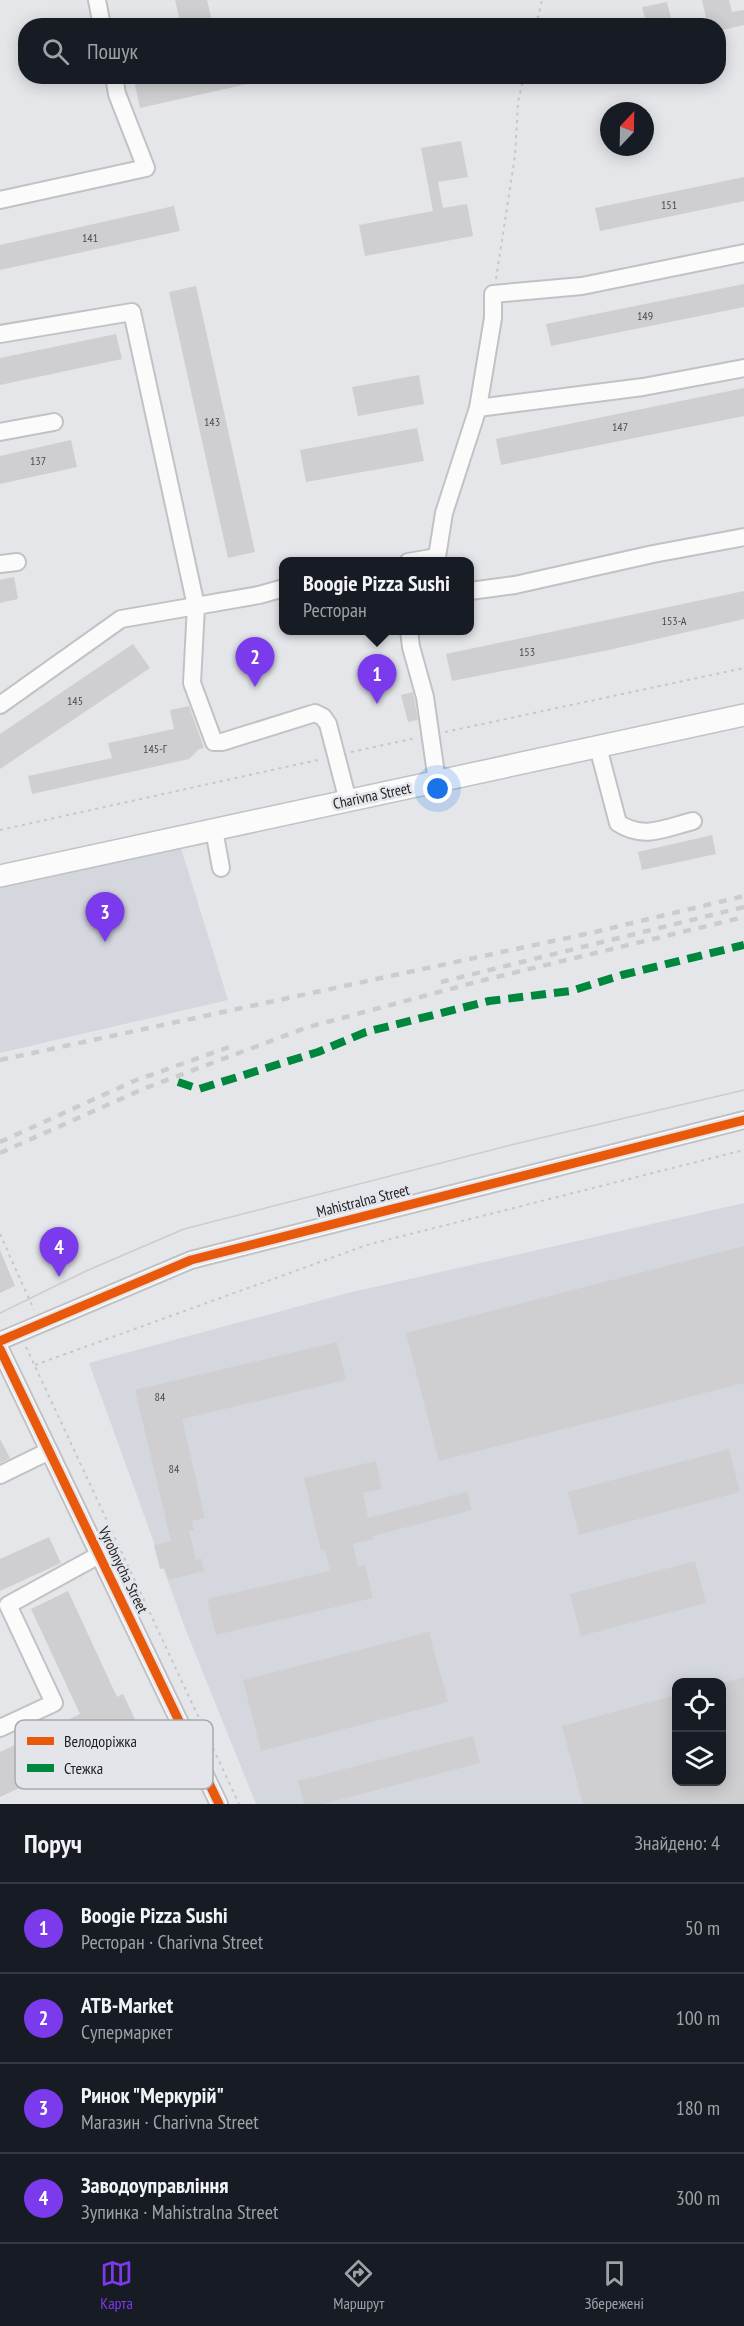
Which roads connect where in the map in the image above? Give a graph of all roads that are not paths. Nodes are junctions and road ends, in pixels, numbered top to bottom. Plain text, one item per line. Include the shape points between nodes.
1 (97, 0) edge
2 (100, 18) edge
3 (115, 84) edge
4 (0, 200) edge
5 (744, 253) edge
6 (0, 334) edge
7 (744, 368) edge
8 (478, 408) junction
9 (54, 422) dead end
10 (0, 432) edge
11 (744, 537) edge
12 (436, 557) edge
13 (279, 589) edge
14 (474, 590) edge
15 (196, 606) junction
16 (410, 635) edge
17 (0, 705) edge
18 (744, 715) edge
19 (598, 747) junction
20 (437, 782) junction
21 (348, 801) junction
22 (693, 821) dead end
23 (214, 830) junction
24 (221, 868) dead end
25 (0, 876) edge
26 (744, 1120) edge
27 (0, 1341) edge
28 (0, 1349) edge
29 (49, 1451) junction
30 (0, 1475) edge
31 (99, 1555) junction
32 (17, 1720) edge
33 (179, 1720) edge
34 (15, 1721) edge
35 (0, 1728) edge
36 (212, 1789) edge
37 (219, 1804) edge

1 - 2 street
3 - 4 street via 146,168
5 - 8 street via 582,286 493,294 493,318
6 - 15 street via 132,312
7 - 8 street via 643,387
8 - 12 street via 444,513
9 - 10 street
11 - 14 street
13 - 15 street
15 - 17 street via 121,619
15 - 21 street via 192,683 214,742 315,713 328,724
16 - 20 street via 425,697
18 - 19 main road, Charivna Street
19 - 20 main road, Charivna Street
19 - 22 street via 618,824 644,834
20 - 21 main road, Charivna Street
21 - 23 main road, Charivna Street
23 - 24 street
23 - 25 main road, Charivna Street
26 - 27 street, Mahistralna Street via 191,1260
28 - 29 street, Vyrobnycha Street
29 - 30 street
29 - 31 street, Vyrobnycha Street
31 - 32 street via 8,1605 54,1703
31 - 33 street, Vyrobnycha Street
34 - 35 street
36 - 37 street, Vyrobnycha Street

